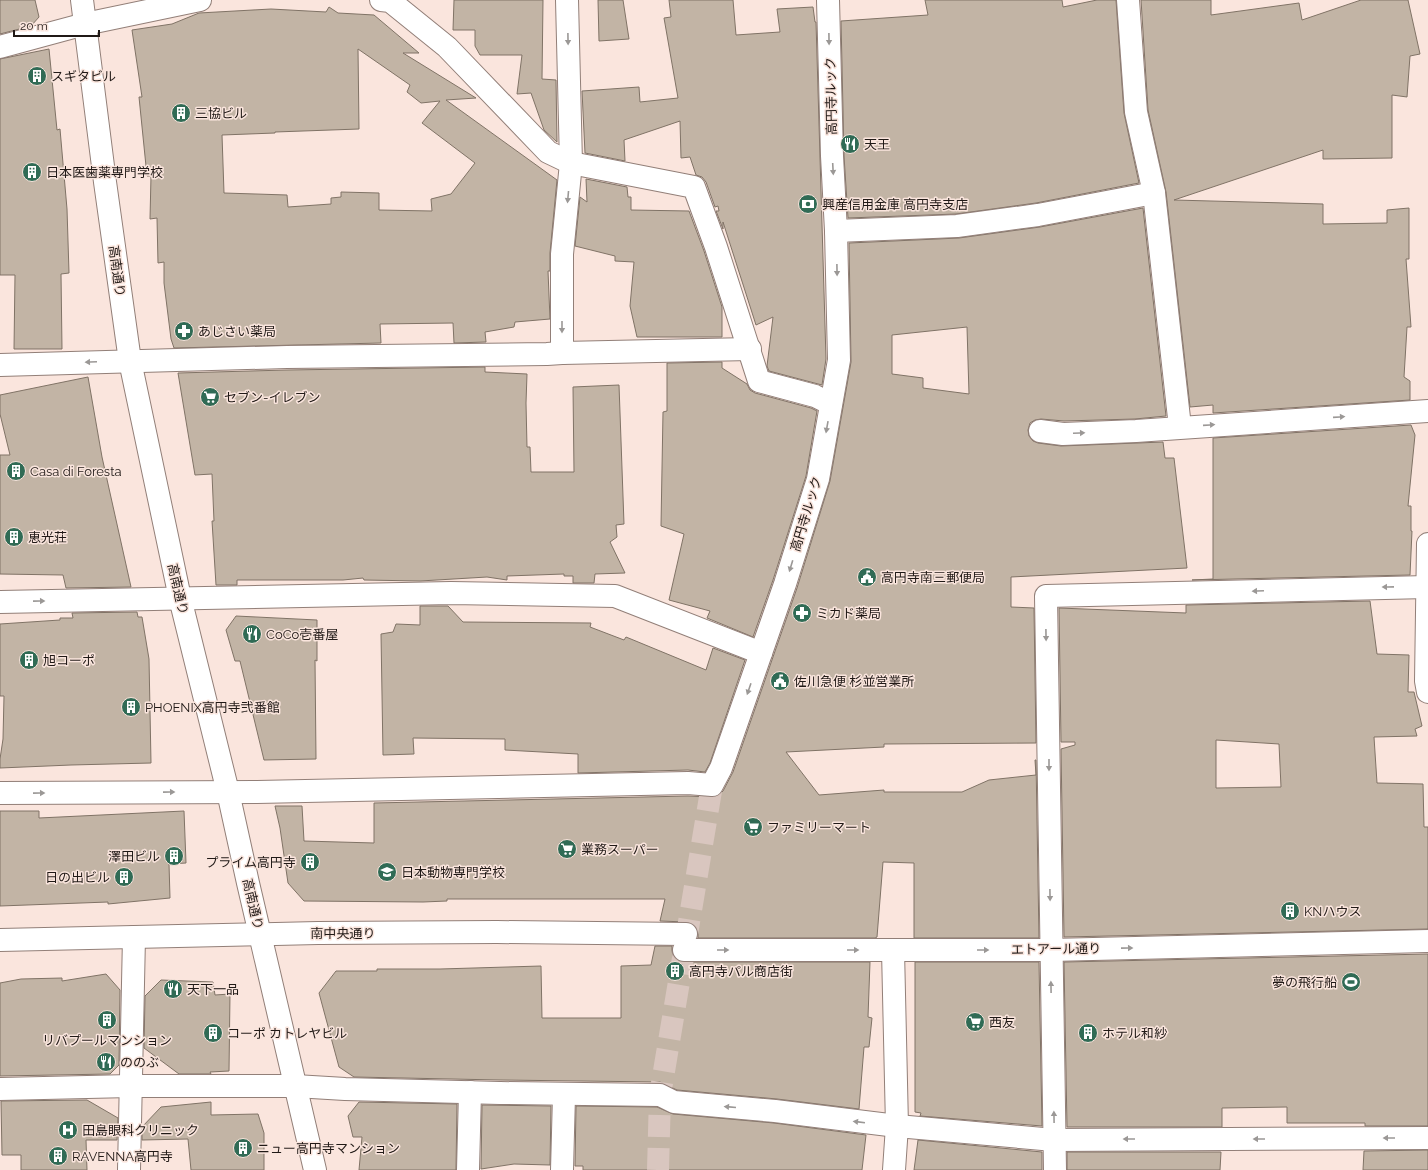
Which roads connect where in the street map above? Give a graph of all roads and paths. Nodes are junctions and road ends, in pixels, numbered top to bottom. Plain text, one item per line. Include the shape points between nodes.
1 (82, 0) edge
2 (200, 0) edge
3 (381, 0) edge
4 (568, 0) edge
5 (828, 0) edge
6 (1128, 0) edge
7 (85, 24) junction
8 (0, 47) edge
9 (571, 162) junction
10 (1154, 194) junction
11 (836, 231) junction
12 (750, 350) junction
13 (562, 353) junction
14 (130, 361) junction
15 (0, 364) edge
16 (831, 404) junction
17 (1428, 411) edge
18 (1180, 427) junction
19 (1040, 431) dead end
20 (1428, 544) edge
21 (1428, 564) edge
22 (1427, 587) edge
23 (180, 598) junction
24 (0, 602) edge
25 (761, 653) junction
26 (1428, 692) edge
27 (228, 792) junction
28 (0, 793) edge
29 (259, 934) junction
30 (134, 937) junction
31 (0, 940) edge
32 (1428, 941) edge
33 (685, 942) joint
34 (893, 950) junction
35 (1051, 950) junction
36 (131, 1086) junction
37 (295, 1086) junction
38 (0, 1089) edge
39 (470, 1092) junction
40 (564, 1095) junction
41 (898, 1126) junction
42 (1428, 1138) edge
43 (1054, 1140) junction
44 (129, 1170) edge
45 (315, 1170) edge
46 (468, 1170) edge
47 (562, 1170) edge
48 (894, 1170) edge
49 (1055, 1170) edge

1 - 7 street, 高南通り
2 - 7 street
3 - 9 street via 390,1 447,47 548,152
4 -> 9 street
5 -> 11 street, 高円寺ルック
6 - 10 street via 1136,112
7 - 8 street
7 - 14 street, 高南通り
9 - 12 street via 694,187
9 -> 13 street via 562,254
10 - 11 street via 1038,215 957,226
10 - 18 street
11 -> 16 street, 高円寺ルック via 838,360
12 - 13 street
12 - 16 street via 759,381 815,396
13 - 14 street
14 -> 15 street
14 - 23 street, 高南通り
16 -> 25 street, 高円寺ルック via 818,480
18 -> 17 street
19 -> 18 street via 1063,434
20 - 21 street
21 - 22 street
22 - 26 street
22 -> 35 street via 1046,596
24 -> 23 street
23 - 25 street via 451,593 615,596
23 - 27 street, 高南通り
25 -> 27 street, 高円寺ルック via 721,768 712,785 688,783
28 -> 27 street
27 - 29 street, 高南通り
29 - 30 street, 南中央通り
29 - 33 street, 南中央通り via 505,932
29 - 37 street, 高南通り
30 - 31 street, 南中央通り
30 - 36 street
35 -> 32 street, エトアール通り
33 -> 34 street, エトアール通り
34 -> 35 street, エトアール通り
34 - 41 street
43 -> 35 street
36 - 37 street
36 - 38 street
36 - 44 street
37 - 39 street
37 - 45 street, 高南通り
39 - 40 street
39 - 46 street
41 -> 40 street via 674,1102 660,1095
40 - 47 street
41 - 43 street
41 - 48 street
42 -> 43 street
43 - 49 street

